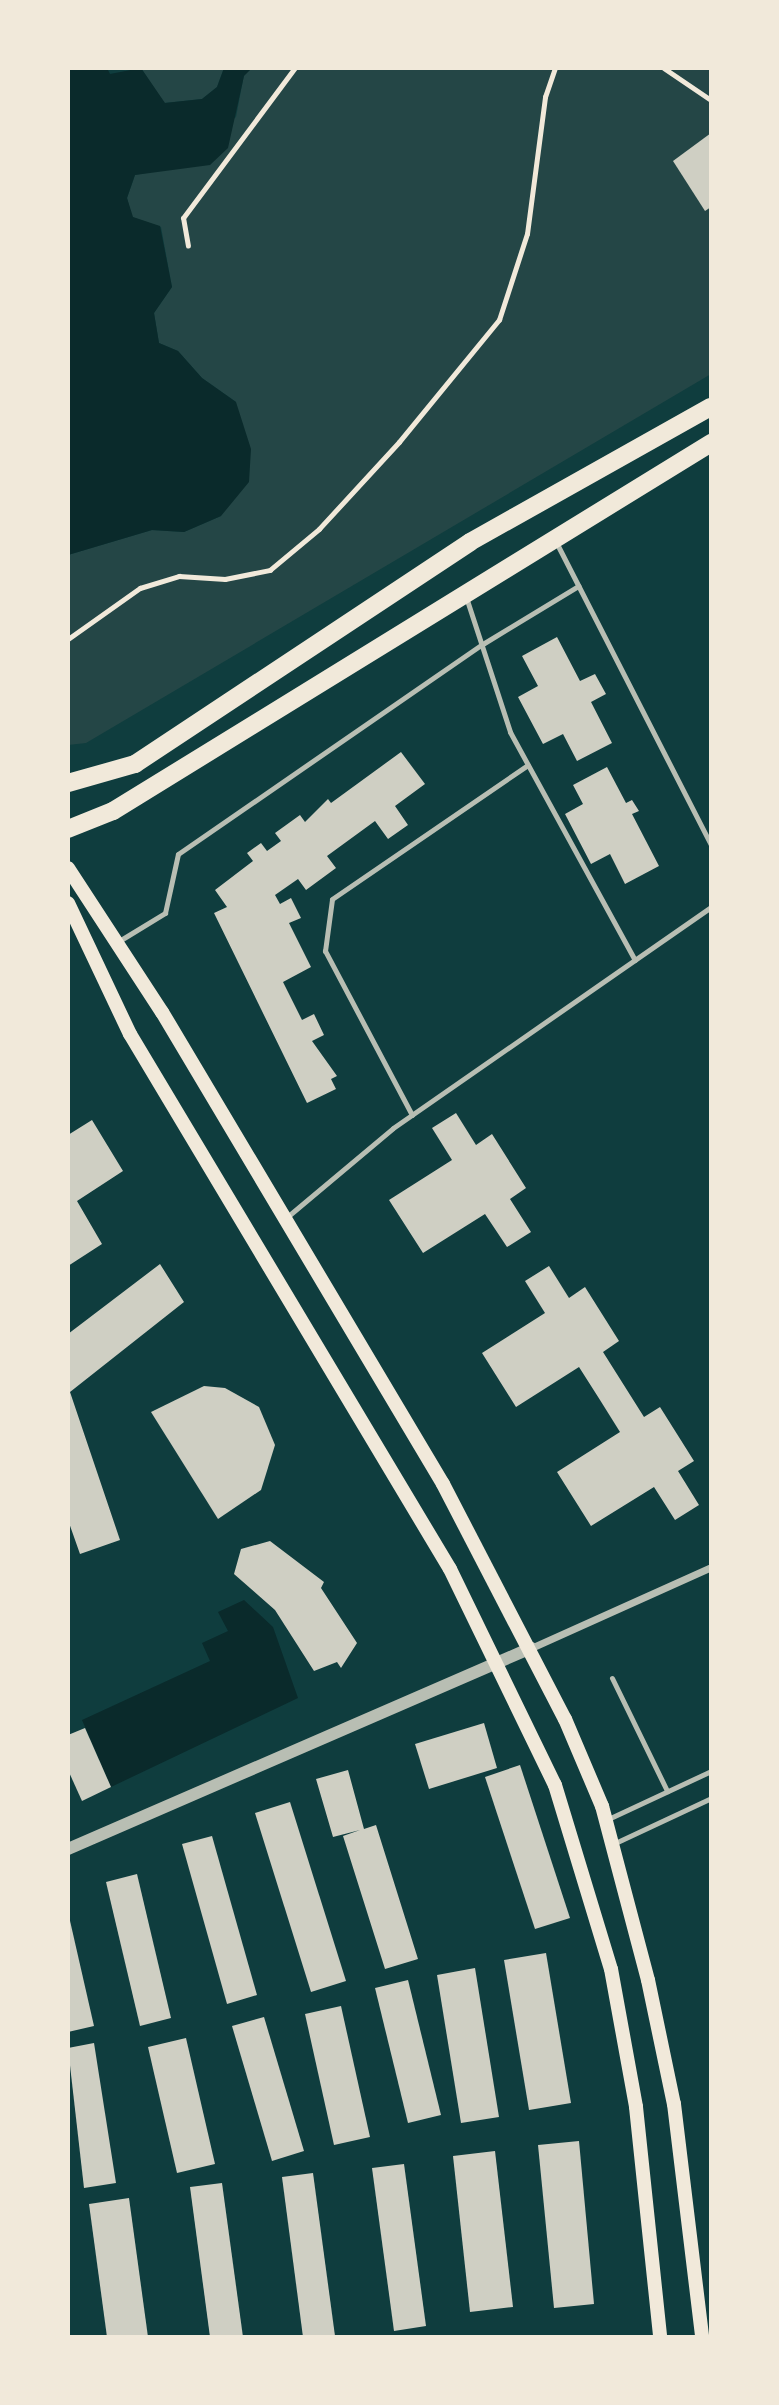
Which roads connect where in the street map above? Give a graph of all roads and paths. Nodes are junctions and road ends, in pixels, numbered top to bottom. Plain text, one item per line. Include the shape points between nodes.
1 (295, 68) edge
2 (555, 68) edge
3 (664, 68) edge
4 (711, 100) edge
5 (188, 246) dead end
6 (711, 407) edge
7 (711, 443) edge
8 (555, 539) junction
9 (578, 586) junction
10 (465, 594) junction
11 (68, 639) edge
12 (481, 645) junction
13 (528, 765) junction
14 (68, 783) edge
15 (68, 829) edge
16 (711, 845) edge
17 (68, 868) edge
18 (68, 903) edge
19 (711, 907) edge
20 (119, 941) junction
21 (635, 960) junction
22 (412, 1115) junction
23 (284, 1219) junction
24 (711, 1567) edge
25 (531, 1648) junction
26 (492, 1667) junction
27 (612, 1678) dead end
28 (711, 1771) edge
29 (667, 1791) junction
30 (711, 1798) edge
31 (606, 1820) junction
32 (613, 1844) junction
33 (68, 1849) edge
34 (660, 2337) edge
35 (702, 2337) edge

1 - 5 path via 183,218
2 - 11 path via 545,97 527,233 499,320 400,442 319,529 270,570 225,579 179,576 140,588
3 - 4 path
6 - 14 main road via 470,542 135,764
7 - 8 main road
8 - 9 lane
8 - 10 main road
9 - 12 lane
9 - 16 lane
10 - 12 lane
10 - 15 main road via 113,811
12 - 13 lane via 510,732
12 - 20 lane via 178,854 165,913
13 - 21 lane
13 - 22 lane via 332,899 325,951
17 - 20 main road
18 - 26 main road via 130,1034 450,1569
19 - 21 lane
20 - 23 main road
21 - 22 lane
22 - 23 lane
23 - 25 main road via 443,1484
24 - 25 street
25 - 26 street
25 - 31 main road
26 - 33 street
26 - 34 main road via 555,1785 611,1969 636,2107
27 - 29 lane
28 - 29 lane
29 - 31 lane
30 - 32 lane
31 - 32 main road
32 - 35 main road via 674,2104

